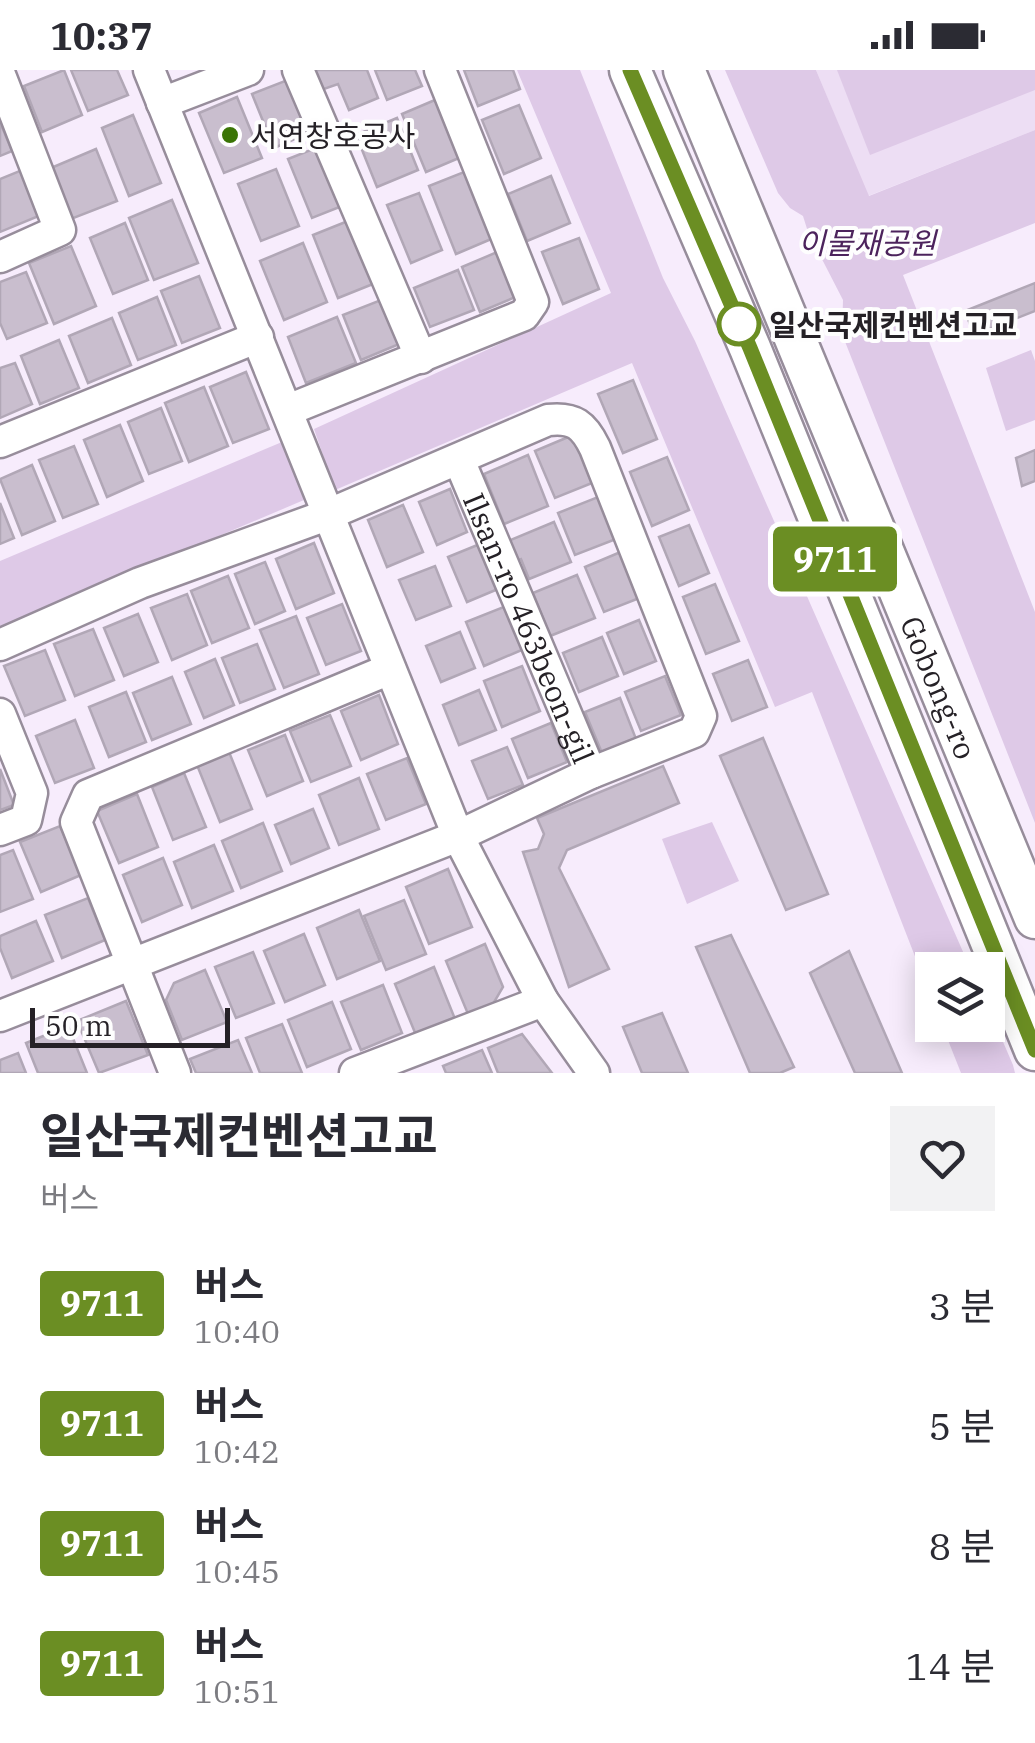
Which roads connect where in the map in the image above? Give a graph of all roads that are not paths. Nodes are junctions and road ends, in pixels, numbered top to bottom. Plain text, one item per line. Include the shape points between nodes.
1 (150, 70) edge
2 (248, 70) edge
3 (298, 70) edge
4 (440, 70) edge
5 (630, 70) edge
6 (684, 70) edge
7 (0, 76) edge
8 (162, 103) junction
9 (0, 257) edge
10 (258, 337) junction
11 (421, 358) junction
12 (288, 410) junction
13 (0, 442) edge
14 (459, 460) junction
15 (326, 514) junction
16 (0, 645) edge
17 (390, 669) junction
18 (0, 714) edge
19 (591, 773) junction
20 (13, 825) edge
21 (458, 836) junction
22 (1035, 918) edge
23 (132, 965) junction
24 (542, 1001) junction
25 (0, 1016) edge
26 (1035, 1050) edge
27 (174, 1073) edge
28 (356, 1073) edge
29 (594, 1073) edge

1 - 8 street
2 - 8 street
3 - 11 street
4 - 11 street via 533,302 524,314
5 - 26 main road, Gobong-ro
6 - 22 main road, Gobong-ro
7 - 9 street via 60,230
8 - 10 street
10 - 12 street
10 - 13 street
11 - 12 street
12 - 15 street
14 - 15 street, Ilsan-ro 463beon-gil
14 - 19 street, Ilsan-ro 463beon-gil
14 - 19 street, Ilsan-ro 463beon-gil via 548,420 564,418 587,431 700,724
15 - 16 street, Ilsan-ro 463beon-gil via 140,583
15 - 17 street
17 - 21 street
17 - 23 street via 88,795 76,822
18 - 20 street via 32,792
19 - 21 street, Ilsan-ro 463beon-gil
21 - 23 street, Ilsan-ro 463beon-gil
21 - 24 street
23 - 25 street, Ilsan-ro 463beon-gil
23 - 27 street
24 - 28 street
24 - 29 street

